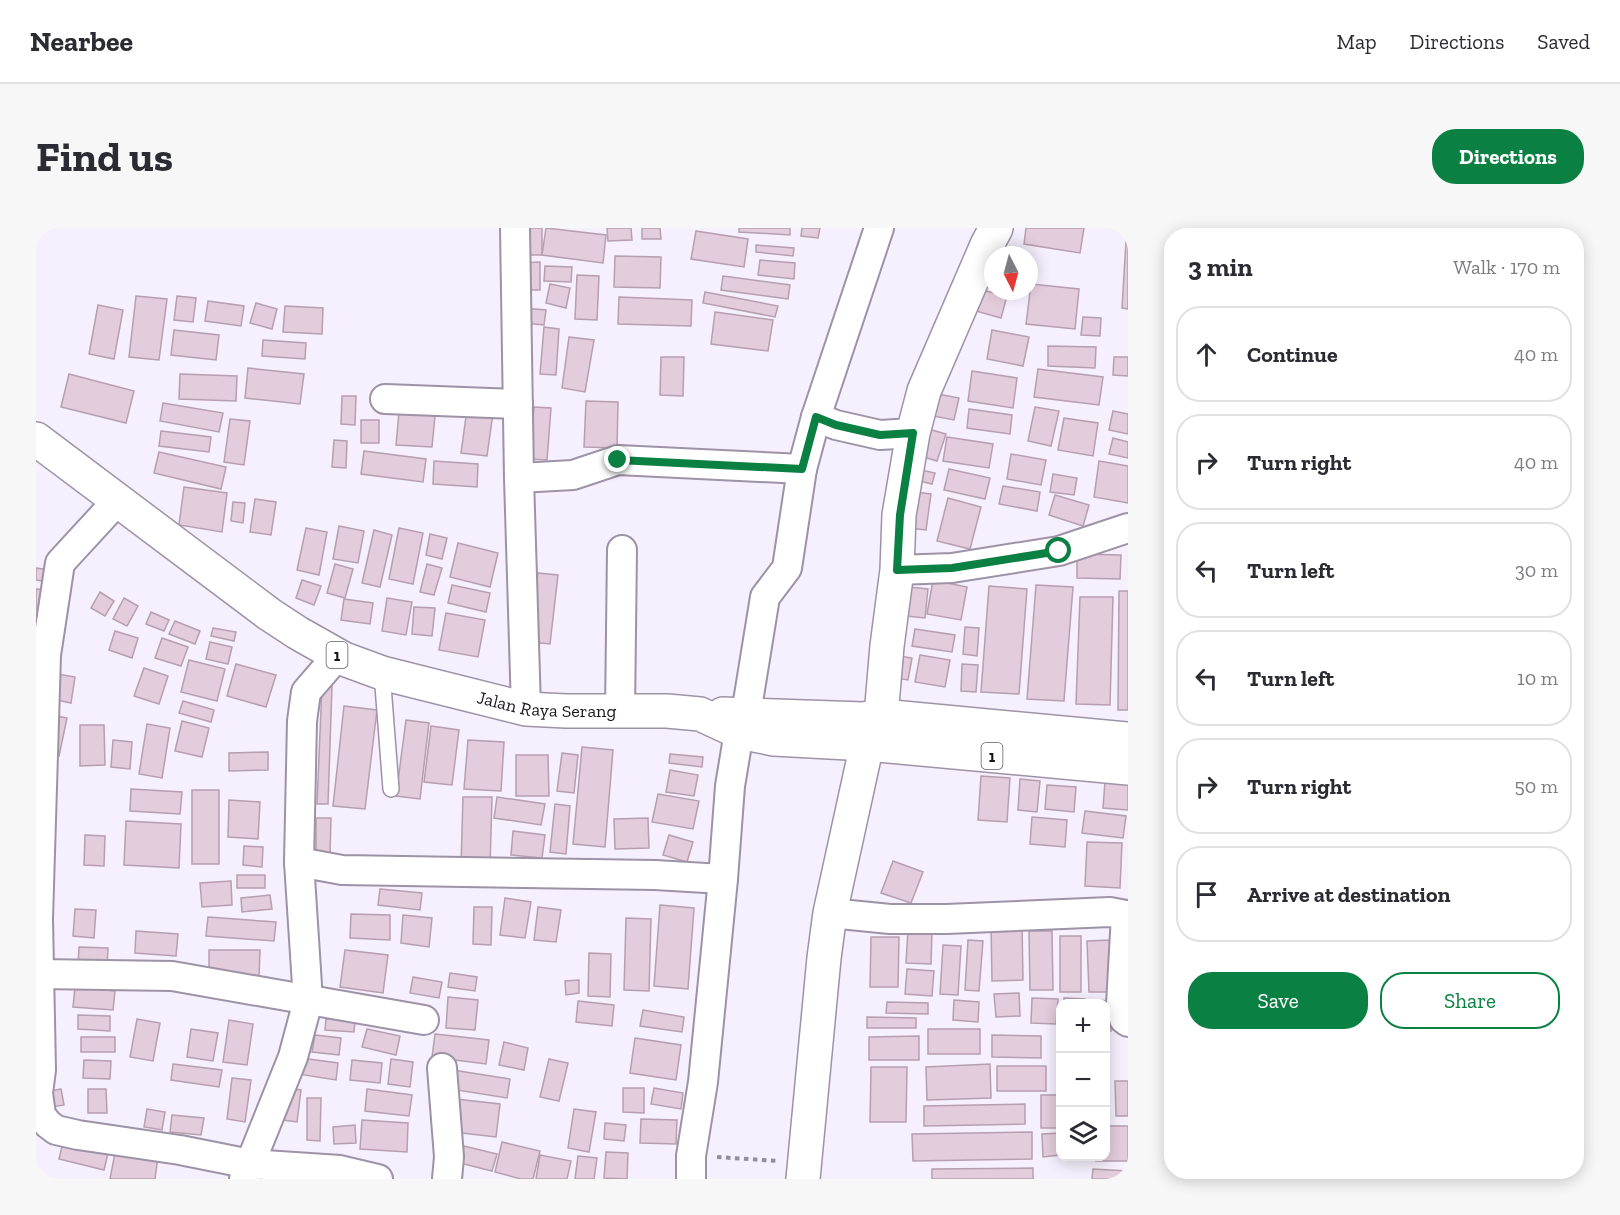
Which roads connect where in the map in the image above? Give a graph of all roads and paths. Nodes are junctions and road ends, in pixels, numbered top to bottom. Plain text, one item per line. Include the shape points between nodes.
1 (515, 228) edge
2 (879, 228) edge
3 (996, 228) edge
4 (384, 399) dead end
5 (518, 404) junction
6 (826, 421) junction
7 (913, 433) junction
8 (36, 439) edge
9 (802, 469) junction
10 (519, 478) junction
11 (118, 500) junction
12 (1128, 528) edge
13 (622, 550) dead end
14 (897, 570) junction
15 (338, 655) junction
16 (382, 673) junction
17 (526, 709) junction
18 (620, 712) junction
19 (752, 724) junction
20 (867, 731) junction
21 (1128, 739) edge
22 (1128, 768) edge
23 (391, 789) dead end
24 (299, 862) junction
25 (723, 879) junction
26 (830, 913) junction
27 (1127, 915) edge
28 (39, 974) junction
29 (308, 1001) junction
30 (424, 1020) dead end
31 (1128, 1022) edge
32 (442, 1068) dead end
33 (38, 1070) edge
34 (717, 1157) dead end
35 (776, 1161) dead end
36 (247, 1171) edge
37 (378, 1179) edge
38 (447, 1179) edge
39 (692, 1179) edge
40 (803, 1179) edge

1 - 5 street
2 - 6 street
3 - 7 main road via 924,391
4 - 5 street
5 - 10 street
6 - 7 street via 880,435
6 - 9 street
7 - 14 main road via 900,515
8 - 11 main road, Jalan Raya Serang / 1
9 - 10 street via 618,460 573,475
9 - 19 street via 787,568 765,597
10 - 17 street
11 - 15 main road, Jalan Raya Serang / 1 via 269,614
11 - 28 street via 60,563 46,655
12 - 14 street via 1059,551 952,568
13 - 18 street
14 - 20 main road via 887,646
15 - 16 main road, Jalan Raya Serang / 1
15 - 24 street via 306,692
16 - 17 main road, Jalan Raya Serang / 1
16 - 23 lane
17 - 18 main road, Jalan Raya Serang / 1
18 - 19 main road, Jalan Raya Serang / 1 via 667,711
19 - 20 main road, 1
19 - 25 street via 730,786
20 - 21 main road
20 - 22 main road, 1
20 - 26 main road
24 - 25 street via 342,870
24 - 29 street
25 - 39 street via 703,1082 691,1156
26 - 27 street via 890,919 1110,912
26 - 40 main road
27 - 31 street via 1121,1004
28 - 29 street via 172,976
28 - 33 street
29 - 30 street
29 - 36 street via 293,1057
32 - 38 street via 449,1156
33 - 36 street via 41,1115 56,1130 180,1150
34 - 35 path
36 - 37 street via 340,1170

